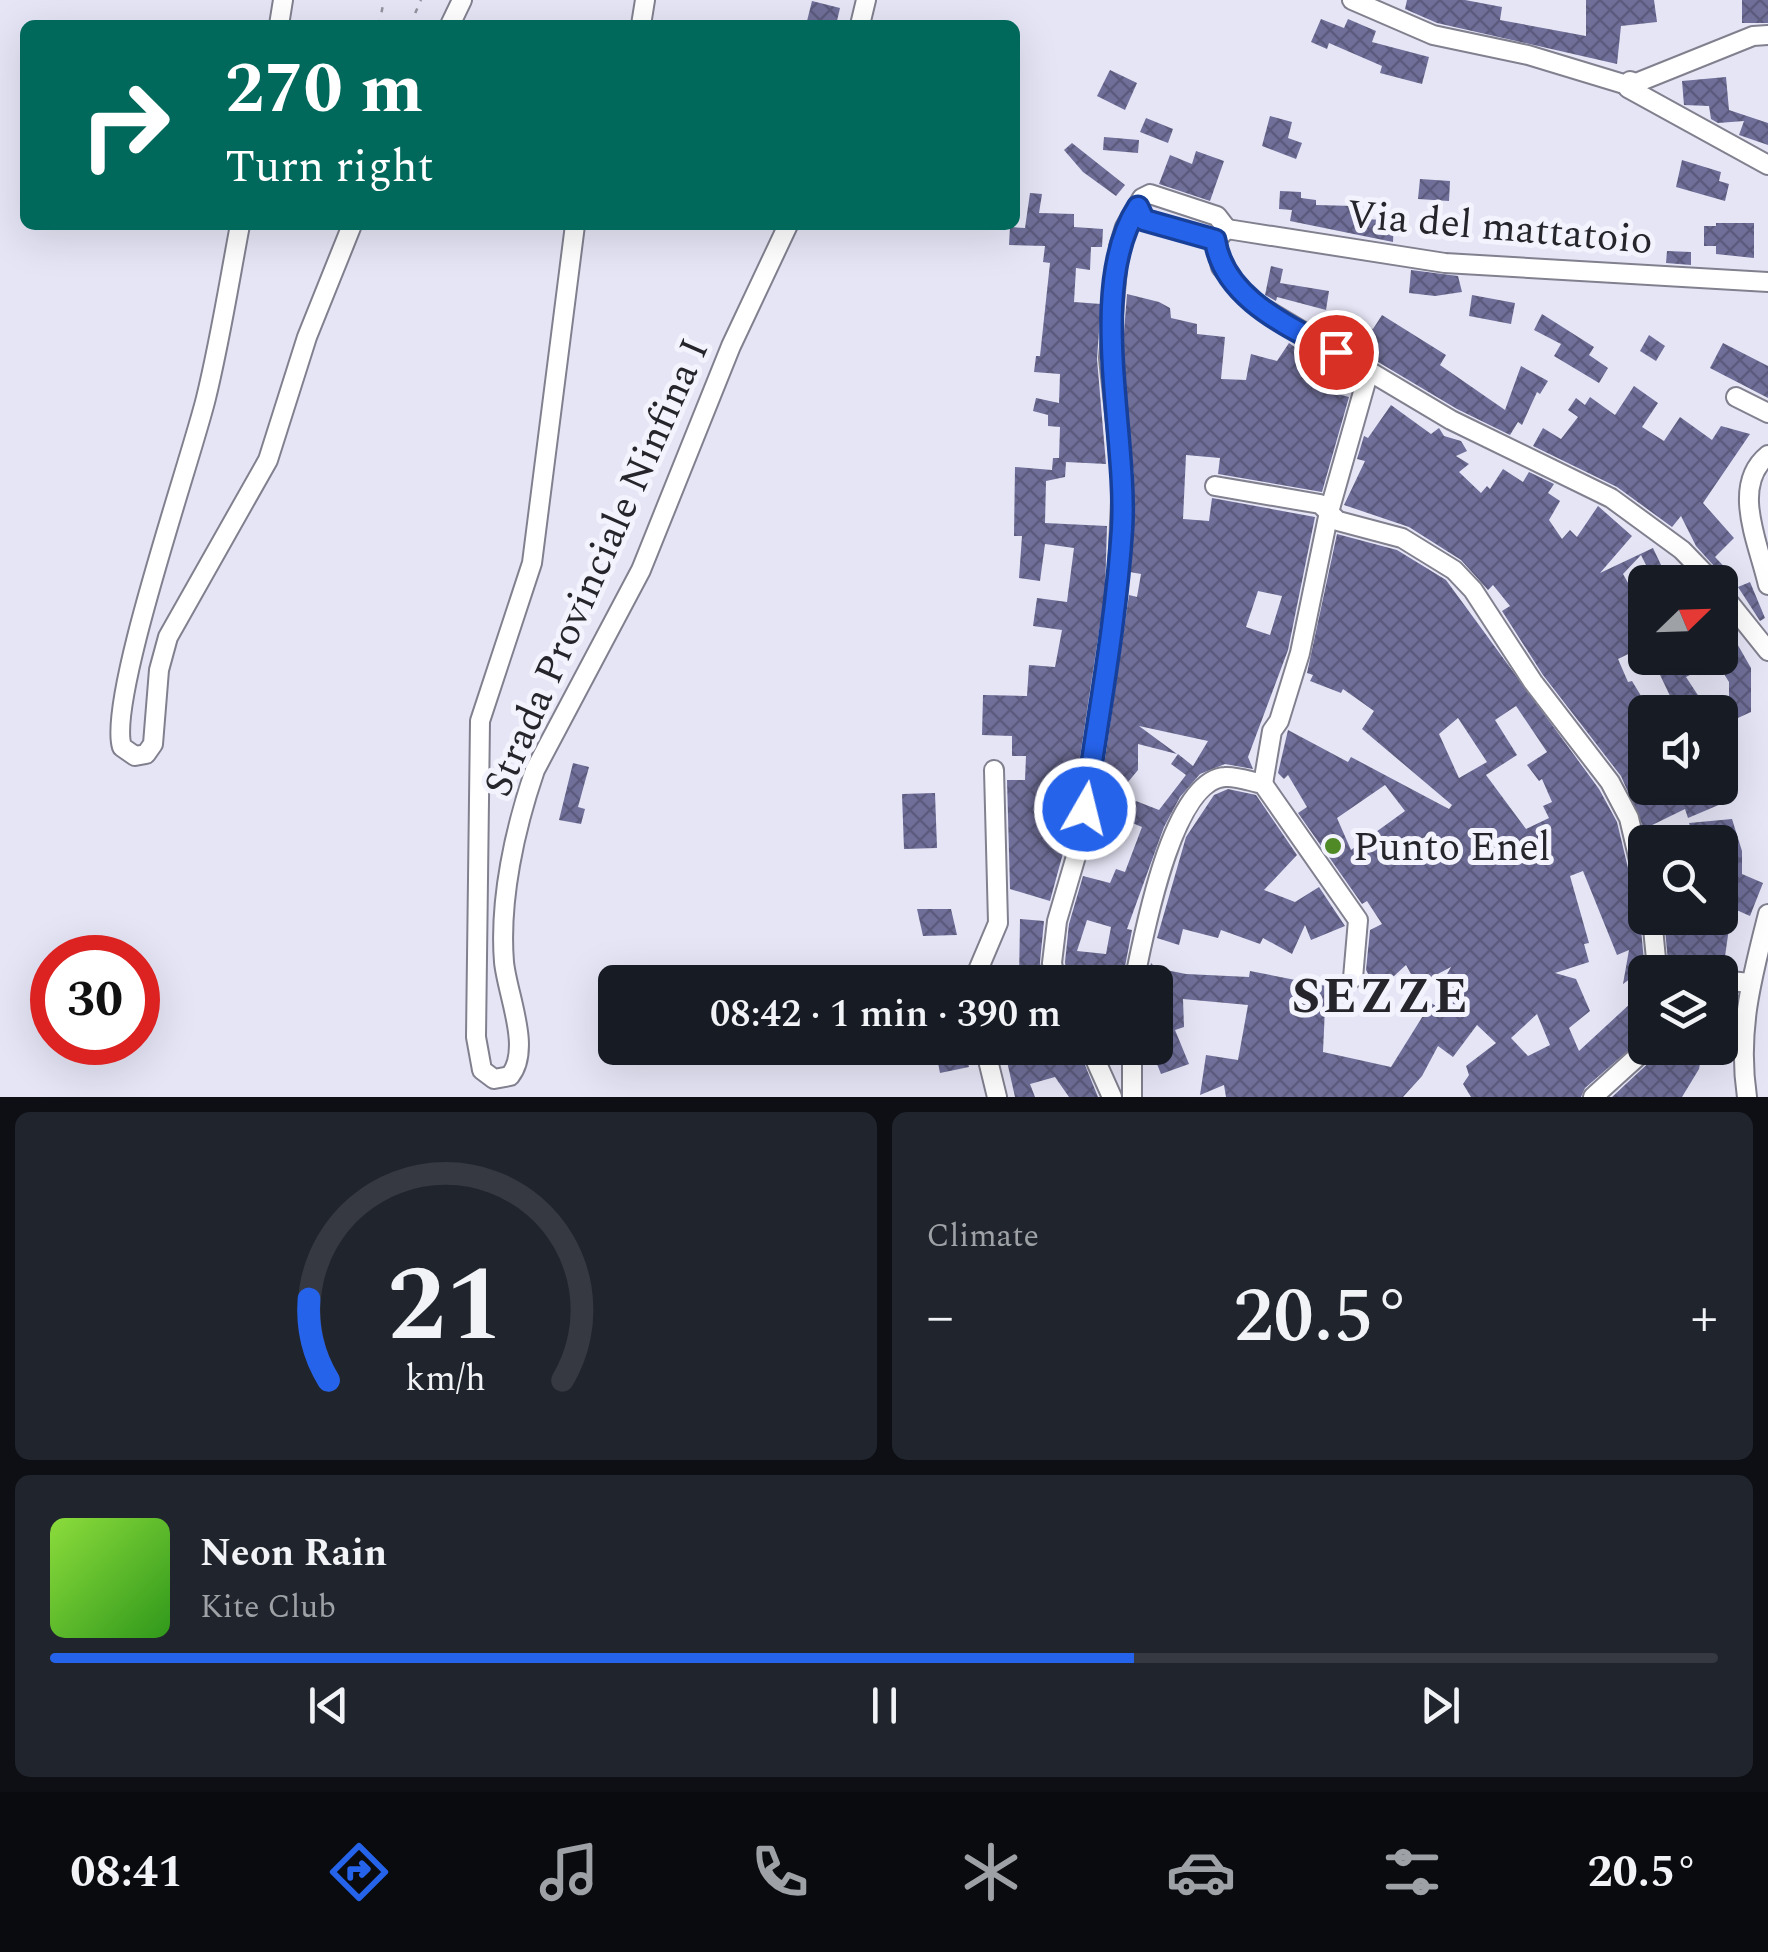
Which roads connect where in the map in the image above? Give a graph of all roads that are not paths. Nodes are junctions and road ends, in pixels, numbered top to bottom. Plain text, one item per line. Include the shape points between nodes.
1 (1352, 0) edge
2 (1768, 35) edge
3 (1633, 86) junction
4 (1768, 165) edge
5 (1138, 207) junction
6 (239, 230) edge
7 (350, 230) edge
8 (574, 230) edge
9 (786, 230) edge
10 (1221, 235) junction
11 (1768, 282) edge
12 (1369, 370) junction
13 (1736, 397) dead end
14 (1768, 414) edge
15 (1768, 455) edge
16 (1215, 486) dead end
17 (1328, 512) junction
18 (1697, 565) edge
19 (1768, 585) edge
20 (1738, 614) edge
21 (1768, 652) edge
22 (994, 770) dead end
23 (1263, 784) junction
24 (1632, 825) edge
25 (1768, 914) edge
26 (980, 965) edge
27 (1052, 965) edge
28 (1138, 965) edge
29 (1352, 978) dead end
30 (1738, 982) edge
31 (1750, 983) junction
32 (989, 1065) edge
33 (1098, 1065) edge
34 (1132, 1065) edge
35 (1628, 1065) edge
36 (997, 1097) edge
37 (1112, 1097) edge
38 (1132, 1097) edge
39 (1593, 1097) edge
40 (1747, 1097) edge

1 - 3 street via 1433,34
2 - 3 street
3 - 4 street
5 - 10 street, Via del mattatoio via 1144,220
5 - 10 street via 1142,198 1158,193 1217,216
5 - 27 street via 1119,247 1110,358 1122,478 1117,593 1079,846
6 - 7 street via 206,398 120,722 120,742 135,756 152,744 168,637 268,460
8 - 9 street, Strada Provinciale Ninfina I via 532,563 480,721 476,1037 482,1070 494,1079 510,1076 519,1057 504,941 525,798 634,586
10 - 11 street, Via del mattatoio via 1445,263
10 - 12 street via 1221,268 1252,302
12 - 17 street
12 - 18 street via 1494,443 1611,498
13 - 14 street
15 - 19 street via 1752,472 1748,496
16 - 17 street via 1320,504
17 - 23 street via 1313,603 1272,731
17 - 24 street via 1338,521 1402,538 1454,570 1610,782
20 - 21 street
22 - 26 street via 998,923
23 - 28 street via 1224,776 1179,818
23 - 29 street via 1358,920
25 - 31 street
30 - 31 street
31 - 40 street via 1741,1037
32 - 36 street
33 - 37 street
34 - 38 street
35 - 39 street

